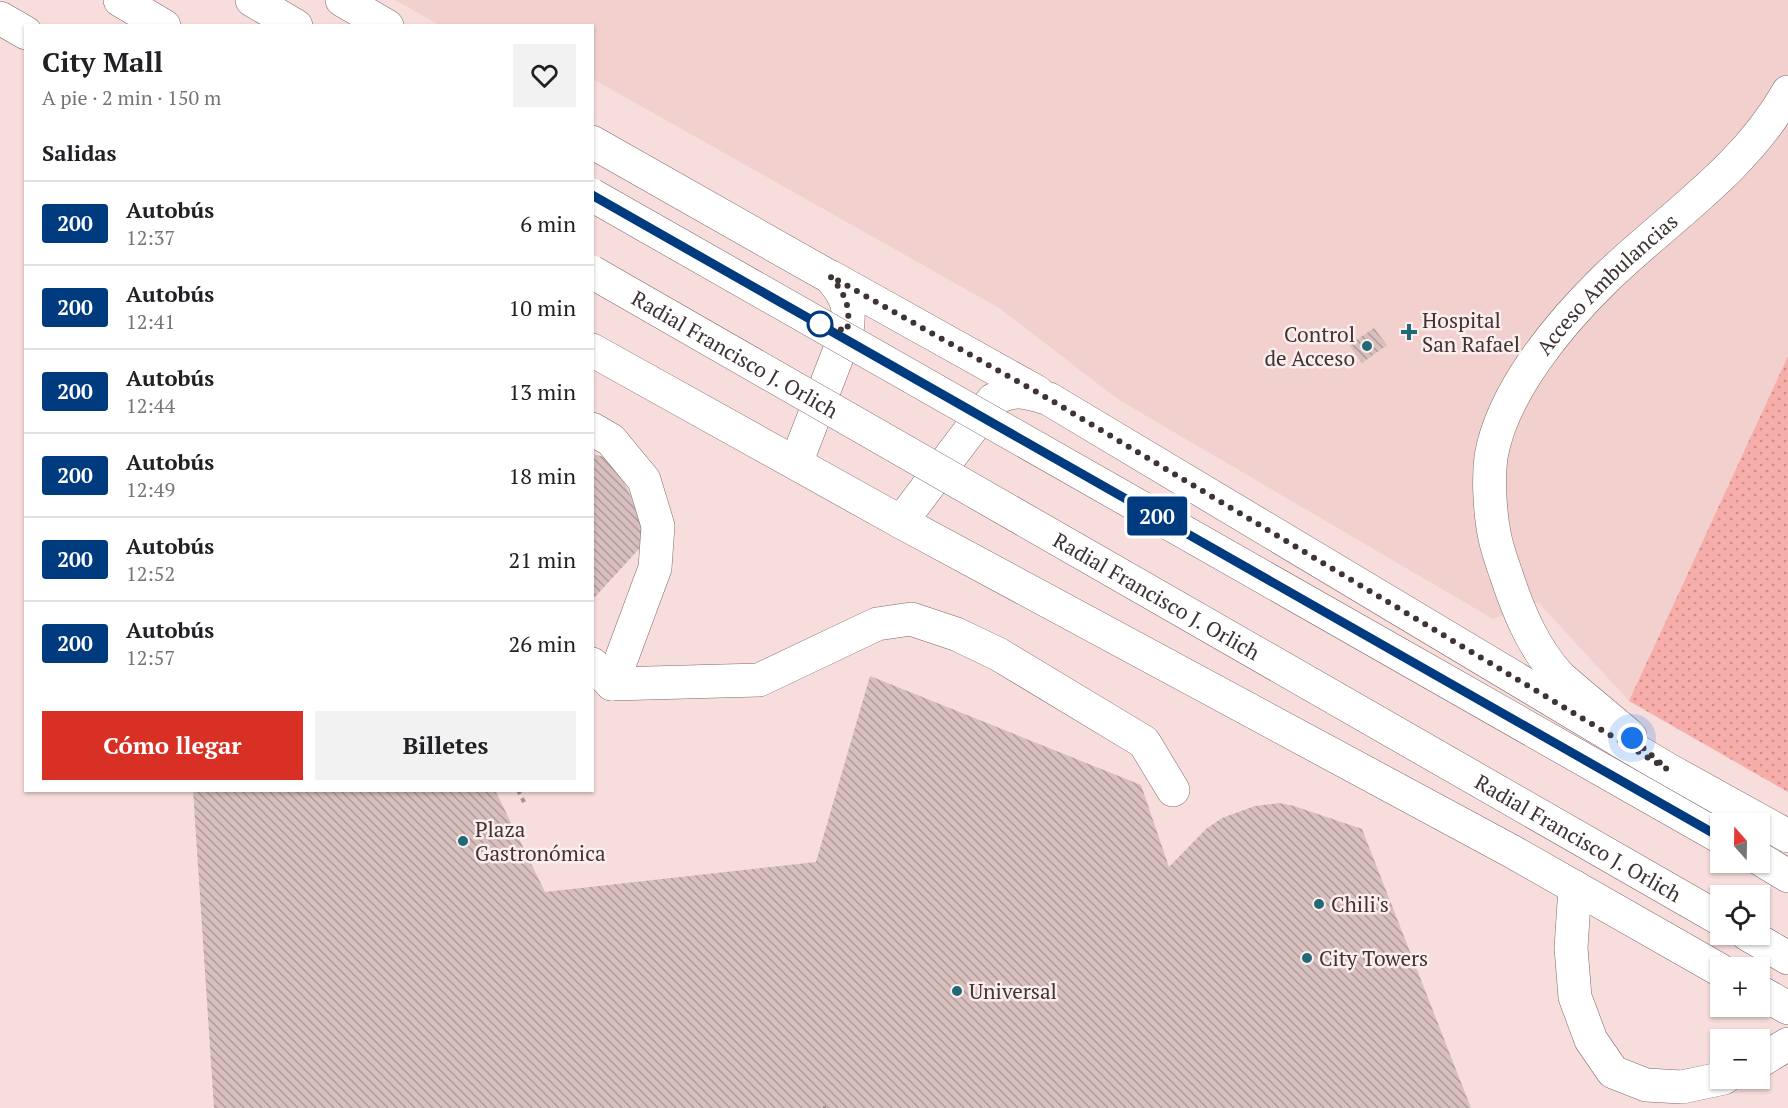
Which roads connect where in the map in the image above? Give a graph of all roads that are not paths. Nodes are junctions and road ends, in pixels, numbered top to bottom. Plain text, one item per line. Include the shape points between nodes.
1 (120, 0) edge
2 (252, 0) edge
3 (342, 0) edge
4 (0, 18) edge
5 (161, 24) edge
6 (293, 24) edge
7 (384, 24) edge
8 (24, 32) edge
9 (1788, 92) edge
10 (594, 143) edge
11 (594, 196) edge
12 (594, 273) edge
13 (830, 276) junction
14 (594, 351) edge
15 (1049, 399) junction
16 (594, 430) edge
17 (796, 463) junction
18 (901, 522) junction
19 (602, 674) edge
20 (1667, 769) junction
21 (1173, 790) dead end
22 (1710, 831) edge
23 (1788, 837) edge
24 (1770, 865) edge
25 (1788, 876) edge
26 (1575, 887) junction
27 (1710, 913) edge
28 (1766, 945) edge
29 (1788, 958) edge
30 (1710, 964) edge
31 (1770, 998) edge
32 (1788, 1008) edge
33 (1788, 1044) edge
34 (1770, 1055) edge
35 (1710, 1081) edge

1 - 5 main road
2 - 6 main road
3 - 7 main road
4 - 8 main road
9 - 20 main road, Acceso Ambulancias via 1746,151 1605,279 1550,339 1518,387 1491,457 1495,537 1518,609 1540,651 1560,677
10 - 13 main road
11 - 22 main road, bridge
12 - 27 main road, Radial Francisco J. Orlich, bridge
13 - 15 main road
13 - 17 main road via 847,302 847,331
14 - 17 main road
15 - 18 main road via 1015,391 993,400
15 - 20 main road
16 - 19 main road via 611,440 644,480 658,526 655,568
17 - 18 main road
18 - 26 main road
19 - 21 main road via 759,680 877,624 911,619 998,654 1144,742
20 - 23 main road
24 - 25 main road
26 - 30 main road
26 - 35 main road via 1571,948 1575,998 1591,1040 1613,1072 1646,1086 1682,1087
28 - 29 main road
31 - 32 main road
33 - 34 main road

